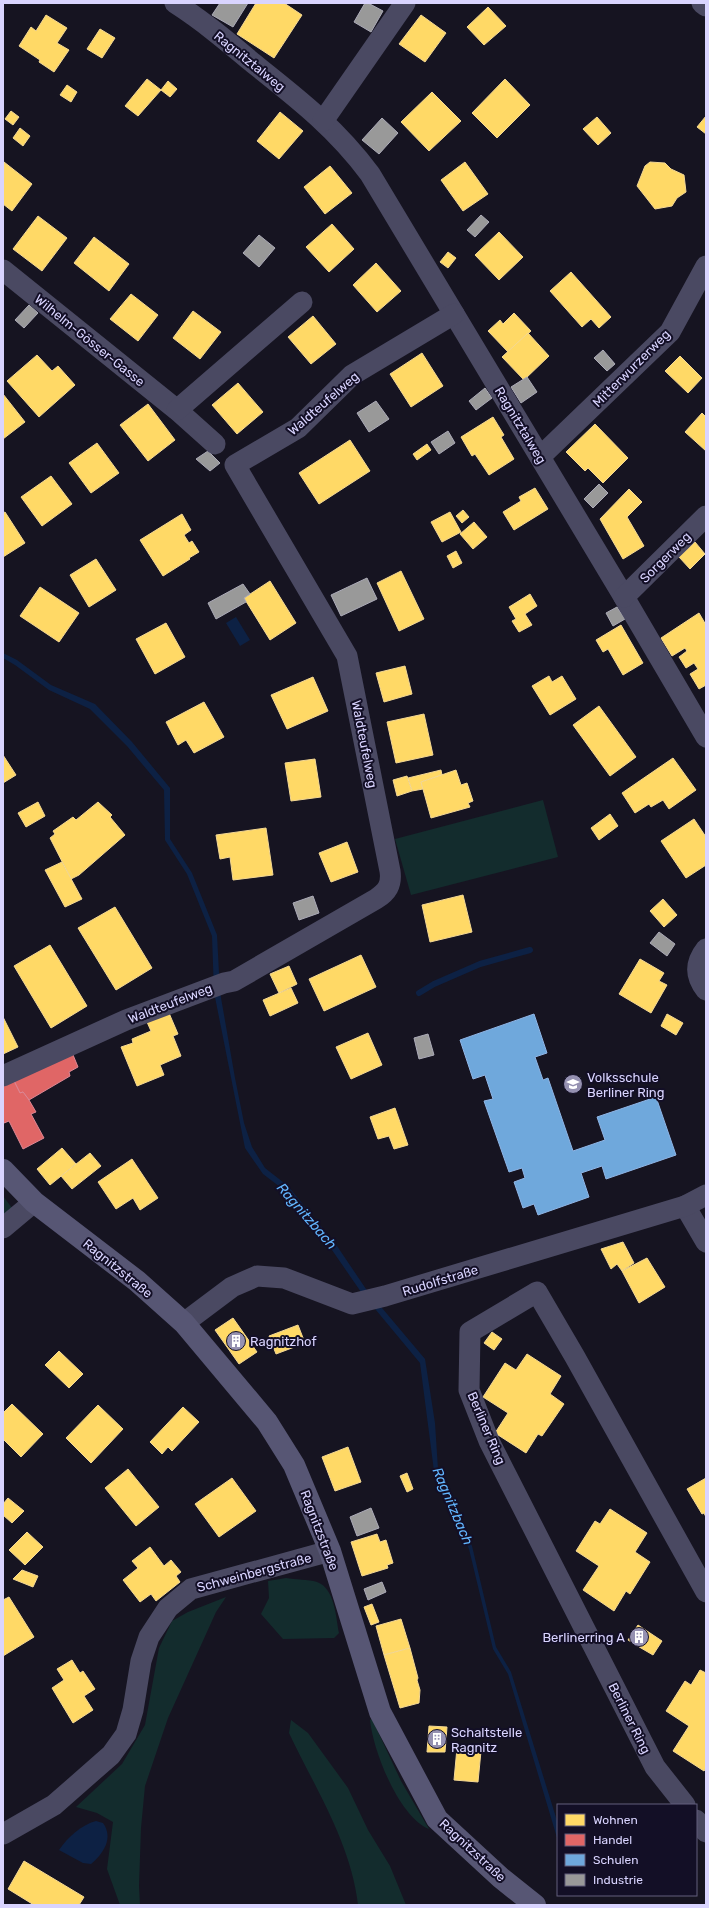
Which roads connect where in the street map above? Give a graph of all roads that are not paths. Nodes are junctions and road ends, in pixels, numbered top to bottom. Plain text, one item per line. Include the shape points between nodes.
1 (175, 3) edge
2 (405, 3) edge
3 (702, 3) edge
4 (706, 6) edge
5 (323, 121) junction
6 (706, 266) edge
7 (3, 270) edge
8 (302, 302) dead end
9 (454, 314) junction
10 (177, 410) junction
11 (215, 444) dead end
12 (540, 457) junction
13 (706, 516) edge
14 (624, 597) junction
15 (706, 737) edge
16 (706, 949) edge
17 (706, 990) edge
18 (3, 1076) edge
19 (3, 1170) edge
20 (706, 1195) edge
21 (34, 1202) junction
22 (685, 1206) junction
23 (3, 1228) edge
24 (706, 1242) edge
25 (184, 1323) junction
26 (330, 1551) junction
27 (706, 1592) edge
28 (684, 1804) edge
29 (697, 1821) edge
30 (706, 1832) edge
31 (3, 1834) edge
32 (535, 1905) edge

1 - 5 street, Ragnitztalweg via 216,33
2 - 5 street
3 - 4 street
5 - 9 street, Ragnitztalweg via 351,149 370,174
6 - 12 street, Mitterwurzerweg via 670,332
7 - 10 street, Wilhelm-Gösser-Gasse
8 - 10 street
9 - 12 street, Ragnitztalweg
9 - 18 street, Waldteufelweg via 352,375 298,428 235,465 347,656 391,878 387,891 234,982 217,985 126,1020
10 - 11 street, Wilhelm-Gösser-Gasse
12 - 14 street, Ragnitztalweg
13 - 14 street, Sorgerweg
14 - 15 street, Ragnitztalweg
16 - 17 street via 698,962 697,970 700,982
19 - 21 main road, Ragnitzstraße
20 - 22 street, Rudolfstraße
21 - 23 street
21 - 25 main road, Ragnitzstraße via 137,1281
22 - 24 street
22 - 25 street, Rudolfstraße via 352,1304 284,1278 257,1276 232,1287
25 - 26 main road, Ragnitzstraße via 267,1422 294,1465
26 - 31 street, Schweinbergstraße via 192,1588 168,1608 149,1637 142,1661 134,1710 126,1734 111,1755 54,1805
26 - 32 main road, Ragnitzstraße via 380,1712 437,1819 501,1878
27 - 28 street, Berliner Ring via 537,1292 470,1332 469,1390 489,1441 655,1767
29 - 30 street

